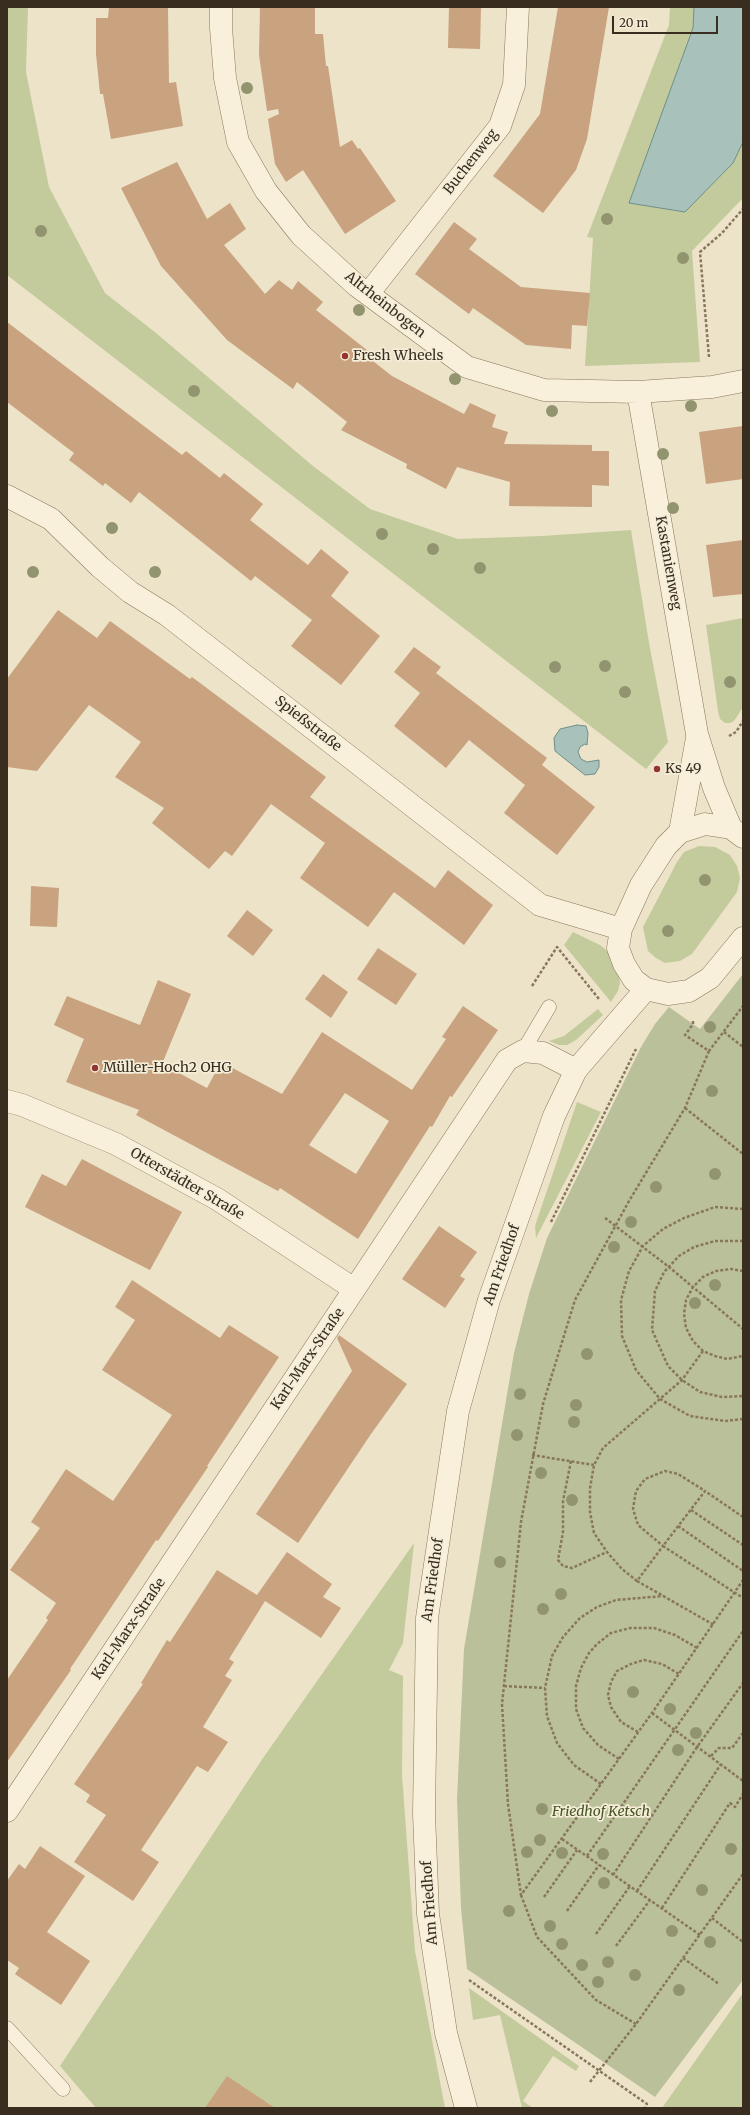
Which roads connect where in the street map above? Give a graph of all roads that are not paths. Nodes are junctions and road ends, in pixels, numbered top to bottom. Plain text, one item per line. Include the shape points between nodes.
1 (221, 7) edge
2 (518, 7) edge
3 (368, 294) junction
4 (743, 381) edge
5 (638, 392) junction
6 (7, 496) edge
7 (697, 734) junction
8 (680, 832) junction
9 (737, 833) edge
10 (621, 929) junction
11 (743, 938) edge
12 (646, 988) junction
13 (549, 1007) dead end
14 (523, 1051) junction
15 (576, 1070) junction
16 (7, 1101) edge
17 (354, 1289) junction
18 (7, 1811) edge
19 (7, 2028) edge
20 (63, 2089) dead end
21 (466, 2108) edge

1 - 3 street, Altrheinbogen via 225,78 238,142 266,191 301,235
2 - 3 street, Buchenweg via 514,85 500,126
3 - 5 street, Altrheinbogen via 467,367 544,390
4 - 5 street, Altrheinbogen via 712,387
5 - 7 street, Kastanienweg
6 - 10 street, Spießstraße via 51,519 130,592 167,616 540,905
7 - 8 street, Kastanienweg
7 - 9 street, Kastanienweg via 714,788
8 - 9 street via 705,824
8 - 10 street via 652,865
10 - 12 street via 618,948 624,964 634,980
11 - 12 street via 710,978 689,991 668,994
12 - 15 street
13 - 14 lane
14 - 15 street via 543,1053
14 - 17 street, Karl-Marx-Straße via 507,1060
15 - 21 street, Am Friedhof via 554,1116 489,1300 458,1411 427,1618 424,1814 428,1914 446,2033
16 - 17 street, Otterstädter Straße via 116,1144 218,1199
17 - 18 street, Karl-Marx-Straße
19 - 20 lane

